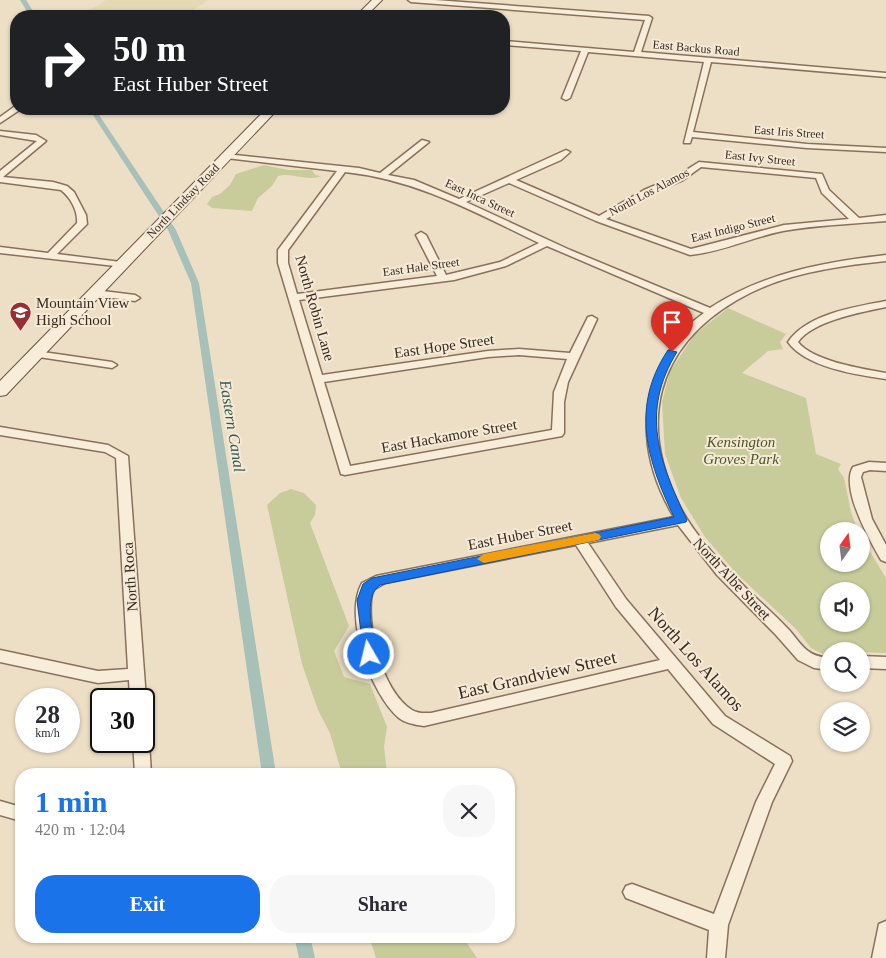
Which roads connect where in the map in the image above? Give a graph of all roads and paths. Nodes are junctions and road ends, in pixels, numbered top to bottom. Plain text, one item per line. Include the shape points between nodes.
1 (377, 0) edge
2 (411, 0) edge
3 (367, 10) edge
4 (510, 44) edge
5 (585, 50) junction
6 (636, 54) junction
7 (708, 60) junction
8 (886, 75) edge
9 (566, 98) dead end
10 (266, 115) edge
11 (0, 133) edge
12 (425, 142) dead end
13 (886, 150) edge
14 (566, 152) dead end
15 (226, 156) junction
16 (699, 164) joint
17 (343, 169) junction
18 (382, 175) junction
19 (0, 177) edge
20 (509, 180) junction
21 (459, 202) junction
22 (172, 212) joint
23 (886, 218) edge
24 (599, 219) junction
25 (857, 221) junction
26 (421, 235) dead end
27 (546, 243) junction
28 (0, 250) edge
29 (50, 256) junction
30 (886, 258) edge
31 (121, 265) junction
32 (443, 278) junction
33 (95, 293) junction
34 (295, 297) junction
35 (136, 298) dead end
36 (886, 304) edge
37 (710, 312) junction
38 (592, 319) dead end
39 (36, 354) junction
40 (573, 356) junction
41 (112, 365) dead end
42 (886, 376) edge
43 (319, 379) junction
44 (0, 391) edge
45 (0, 431) edge
46 (886, 467) edge
47 (345, 471) joint
48 (681, 520) junction
49 (579, 540) junction
50 (886, 557) edge
51 (0, 656) edge
52 (870, 662) edge
53 (670, 663) junction
54 (820, 663) edge
55 (886, 663) edge
56 (136, 674) junction
57 (137, 688) edge
58 (412, 718) joint
59 (142, 753) edge
60 (143, 768) edge
61 (0, 808) edge
62 (15, 812) edge
63 (632, 892) dead end
64 (720, 925) junction
65 (886, 930) edge
66 (716, 958) edge
67 (881, 958) edge

1 - 3 main road
2 - 6 street via 649,18
4 - 5 street, East Backus Road
5 - 6 street, East Backus Road
5 - 9 street
6 - 7 street, East Backus Road
7 - 8 street, East Backus Road
7 - 13 street, East Iris Street via 688,138
10 - 15 main road, North Lindsay Road
11 - 19 street via 36,137 42,141
12 - 18 street
14 - 20 street
15 - 17 street, East Inca Street
15 - 22 main road, North Lindsay Road
16 - 24 street, North Los Alamos via 680,178
16 - 25 street, East Ivy Street via 819,176 826,191
17 - 18 street, East Inca Street
17 - 34 street, North Robin Lane via 284,250 283,263
18 - 21 street, East Inca Street via 423,186
19 - 29 street via 53,185 71,194 82,215 82,224
20 - 21 street
20 - 24 street, East Indigo Street
21 - 27 street, East Inca Street
22 - 31 main road, North Lindsay Road
23 - 25 street, East Indigo Street
24 - 25 street, East Indigo Street via 690,252 784,228
26 - 32 street
27 - 32 street, East Hale Street via 503,264
27 - 37 street, East Inca Street
28 - 29 street
29 - 31 street
30 - 37 street, North Albe Street via 790,275 752,288
31 - 33 main road, North Lindsay Road
32 - 34 street, East Hale Street
33 - 35 street
33 - 39 main road, North Lindsay Road
34 - 43 street, North Robin Lane
36 - 42 street via 830,319 795,337 794,345 836,365
37 - 48 street, North Albe Street via 679,341 664,363 651,404 650,430 655,458
38 - 40 street
39 - 41 street
39 - 44 main road, North Lindsay Road
40 - 43 street, East Hope Street via 488,354
40 - 47 street, East Hackamore Street via 559,389 558,433
43 - 47 street, North Robin Lane
45 - 56 street, North Roca via 108,449 122,456
46 - 50 street via 860,468 855,477 864,519
48 - 49 street, East Huber Street
48 - 54 street, North Albe Street via 712,561 799,652
49 - 53 street, North Los Alamos via 616,598
49 - 58 street, East Huber Street via 381,579 367,587 363,600 369,654 398,706
51 - 56 street via 98,677
52 - 55 street
53 - 58 street, East Grandview Street via 431,718
53 - 64 street, North Los Alamos via 719,720 784,761 764,802
56 - 57 street, North Roca
59 - 60 street
61 - 62 street
63 - 64 street
64 - 66 street, North Los Alamos
65 - 67 street

